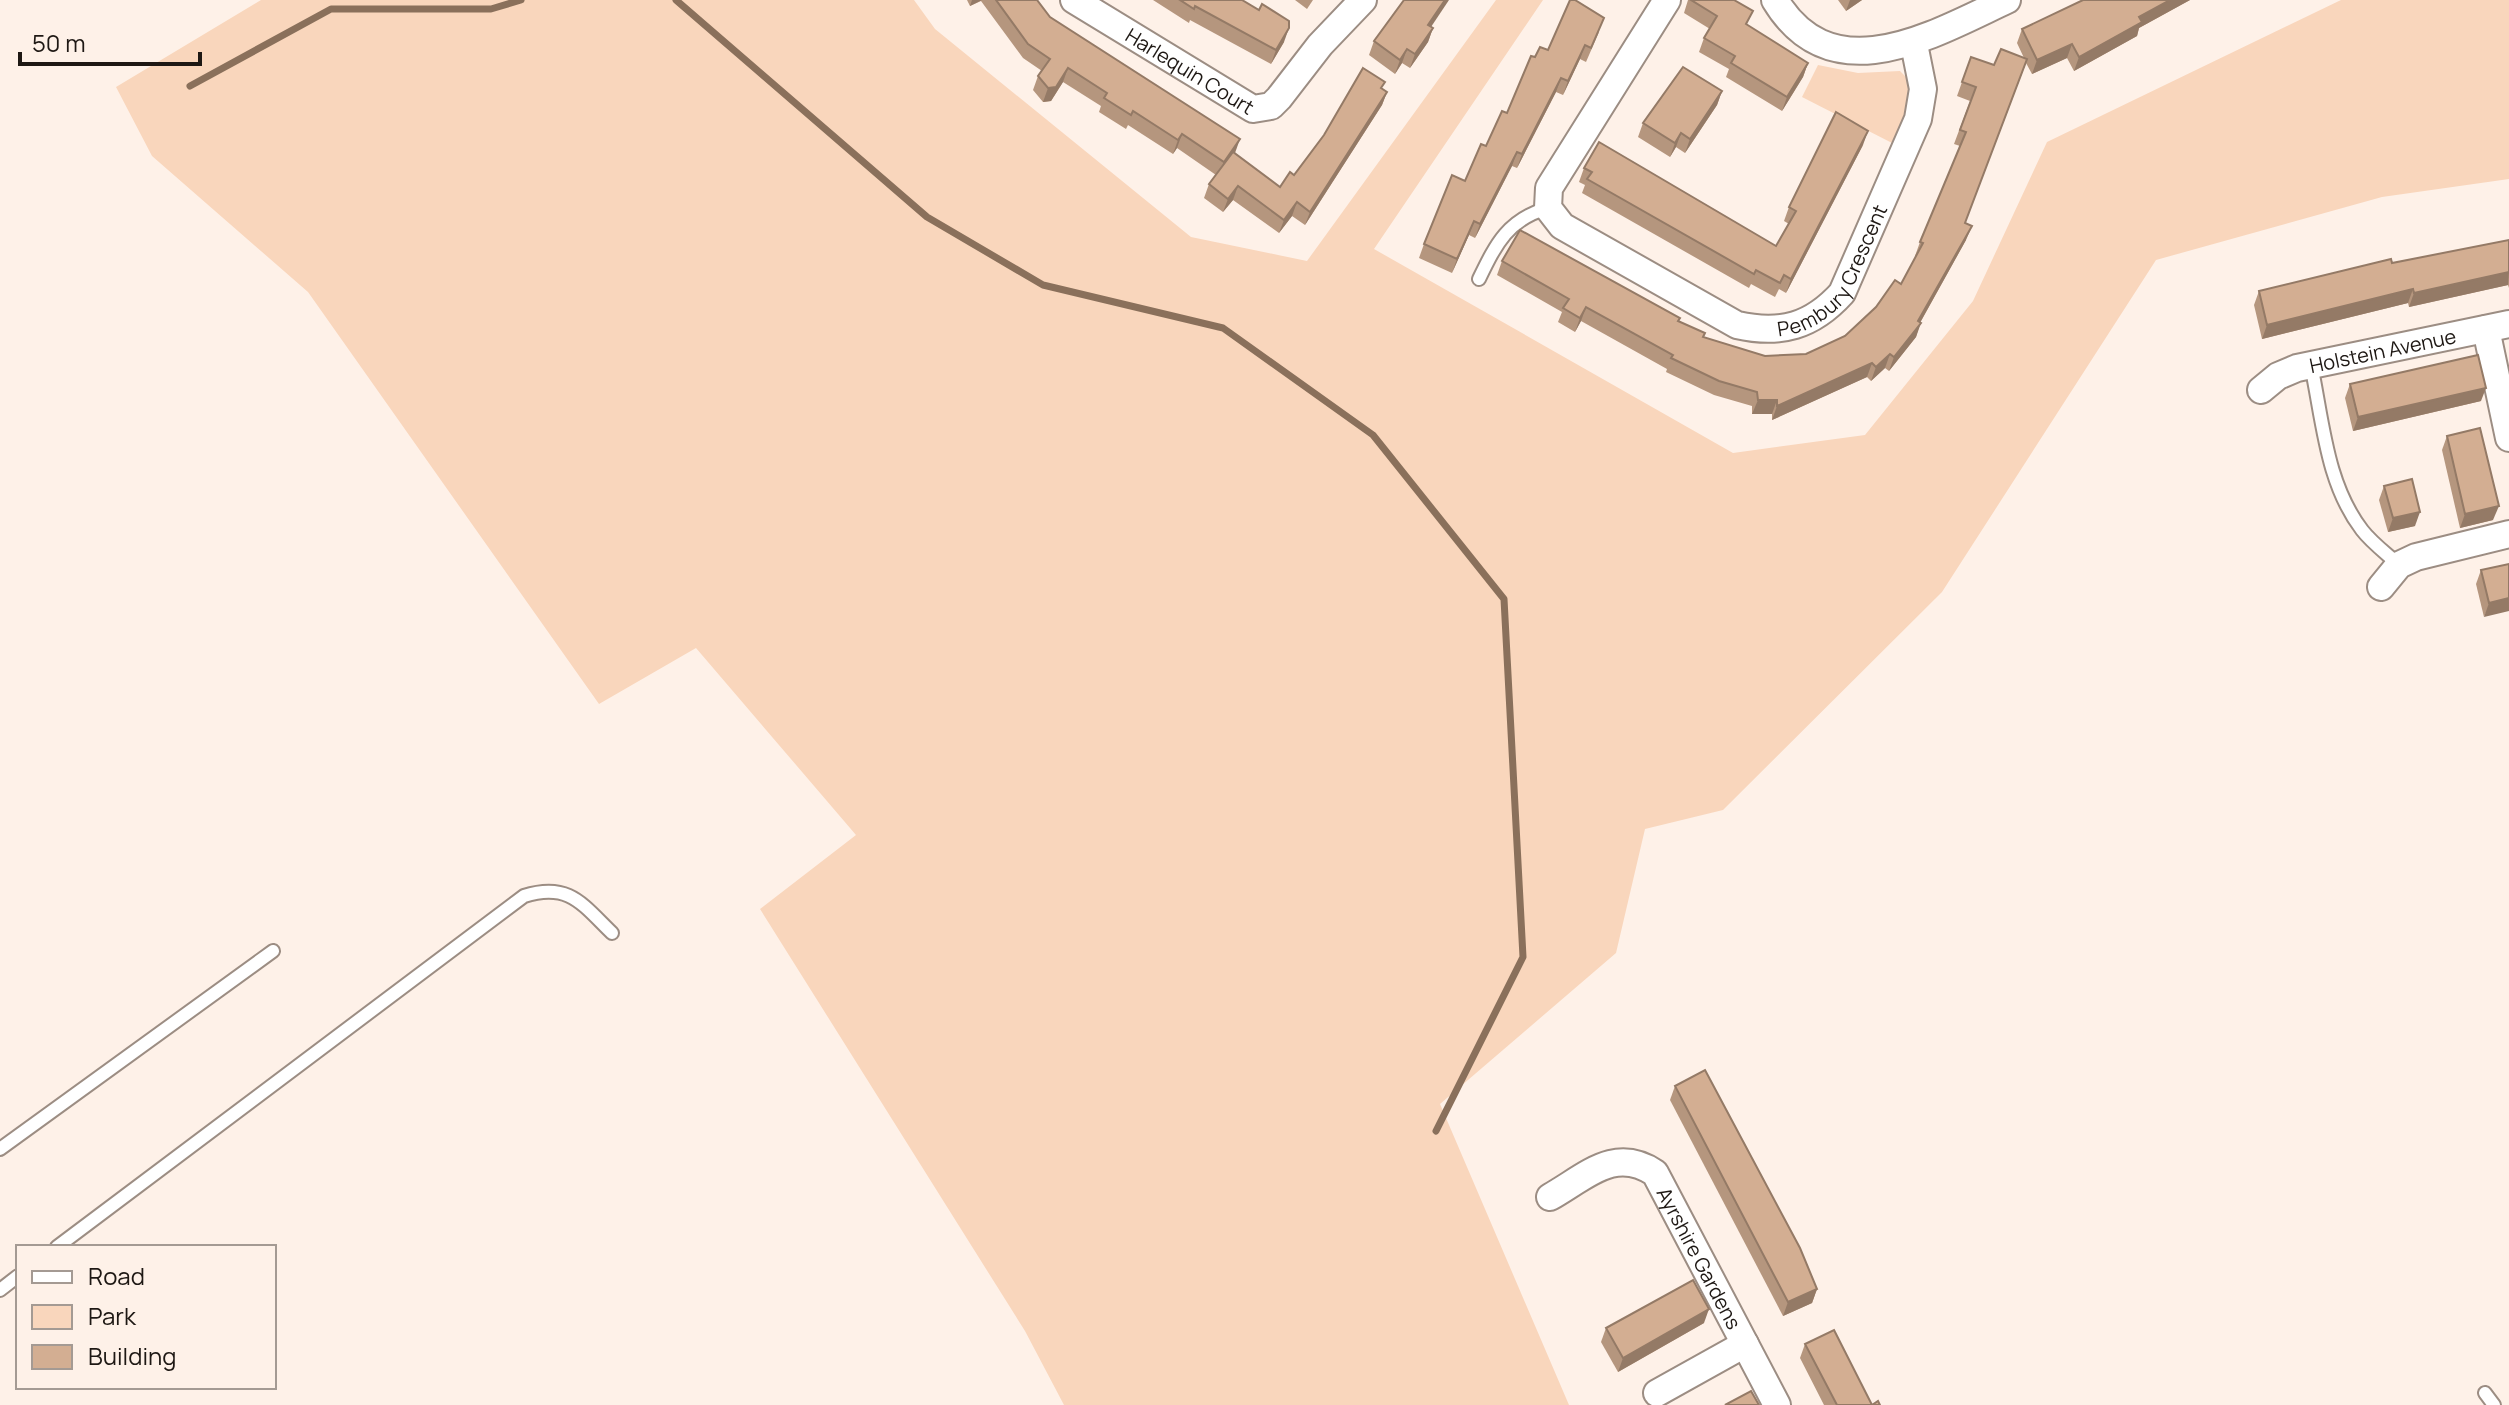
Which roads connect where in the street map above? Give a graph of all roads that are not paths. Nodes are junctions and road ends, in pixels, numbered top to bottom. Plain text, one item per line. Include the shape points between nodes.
1 (1074, 0) edge
2 (1363, 0) edge
3 (1667, 0) edge
4 (1775, 0) edge
5 (2007, 0) edge
6 (1914, 44) junction
7 (1548, 208) junction
8 (1479, 279) dead end
9 (2497, 326) edge
10 (2311, 365) junction
11 (2261, 390) dead end
12 (2509, 438) edge
13 (2509, 534) edge
14 (2399, 565) junction
15 (2381, 587) dead end
16 (612, 933) dead end
17 (273, 951) dead end
18 (0, 1149) edge
19 (1550, 1197) dead end
20 (60, 1245) edge
21 (16, 1278) edge
22 (0, 1290) edge
23 (1745, 1344) junction
24 (1657, 1393) dead end
25 (2485, 1393) dead end
26 (1777, 1405) edge
27 (2494, 1405) edge

1 - 2 street, Harlequin Court via 1253,109 1271,106
3 - 7 street via 1549,188
4 - 6 street via 1799,29 1843,49 1866,52
5 - 6 street
6 - 7 street, Pembury Crescent via 1923,89 1918,119 1842,293 1803,325 1761,331 1737,325 1562,226
7 - 8 lane via 1507,228
9 - 10 street, Holstein Avenue
9 - 12 street
10 - 11 street, Holstein Avenue via 2278,376
10 - 14 lane via 2323,436 2343,501 2364,532
13 - 14 street
14 - 15 street
16 - 20 lane via 573,896 547,889 524,896
17 - 18 lane
19 - 23 street, Ayrshire Gardens via 1616,1159 1637,1161 1655,1173
21 - 22 lane
23 - 24 street
23 - 26 street, Ayrshire Gardens
25 - 27 lane

